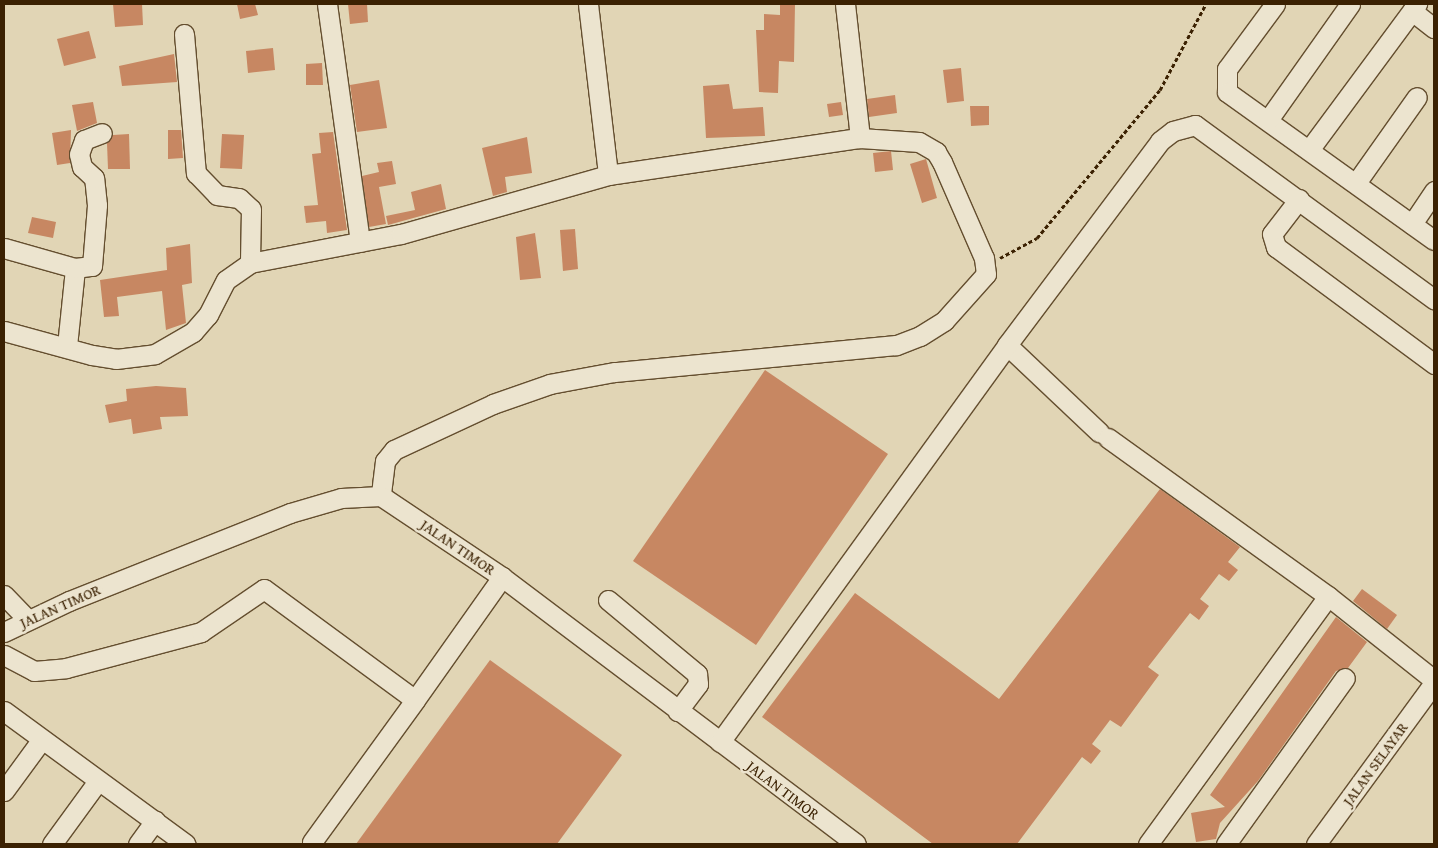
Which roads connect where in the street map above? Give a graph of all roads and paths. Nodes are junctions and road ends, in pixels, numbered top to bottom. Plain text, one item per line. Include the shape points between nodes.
1 (327, 4) edge
2 (588, 4) edge
3 (845, 4) edge
4 (1206, 4) edge
5 (1275, 4) edge
6 (1350, 4) edge
7 (1414, 7) edge
8 (1434, 28) edge
9 (184, 34) dead end
10 (1417, 97) dead end
11 (1268, 120) junction
12 (102, 133) dead end
13 (860, 138) junction
14 (1309, 150) junction
15 (608, 175) junction
16 (1356, 184) junction
17 (1434, 192) edge
18 (1299, 199) junction
19 (1412, 224) junction
20 (1434, 240) edge
21 (360, 242) junction
22 (4, 248) edge
23 (250, 263) junction
24 (987, 266) junction
25 (75, 268) junction
26 (1434, 299) edge
27 (4, 331) edge
28 (1007, 345) junction
29 (67, 346) junction
30 (1434, 364) edge
31 (381, 496) junction
32 (502, 577) junction
33 (4, 595) edge
34 (1328, 596) junction
35 (608, 600) dead end
36 (27, 619) junction
37 (4, 632) edge
38 (4, 656) edge
39 (1345, 678) dead end
40 (1434, 682) edge
41 (416, 700) junction
42 (678, 710) junction
43 (4, 711) edge
44 (42, 739) junction
45 (720, 742) junction
46 (98, 781) junction
47 (4, 791) edge
48 (155, 821) junction
49 (312, 842) dead end
50 (52, 844) edge
51 (138, 844) edge
52 (186, 844) edge
53 (856, 844) edge
54 (1148, 844) edge
55 (1226, 844) edge
56 (1316, 844) edge

1 - 21 street
2 - 15 street
3 - 13 street
4 - 24 path via 1160,90 1037,238
5 - 11 street via 1224,76 1227,92
6 - 11 street
7 - 8 street
7 - 14 street
9 - 23 street via 196,172 213,192 239,198 251,209
10 - 16 street
11 - 14 street
12 - 25 street via 84,140 79,154 82,167 94,178 97,205 92,266
13 - 15 street
13 - 24 street via 919,142 936,152
14 - 16 street
15 - 21 street via 481,214
16 - 19 street
17 - 19 street
18 - 26 street
18 - 28 street via 1195,125 1173,130 1160,141
18 - 30 street via 1272,234 1276,247
19 - 20 street
21 - 23 street
22 - 25 street
23 - 29 street via 226,280 208,315 193,332 165,351 116,358
24 - 31 street via 986,274 944,321 896,345 614,372 550,384 493,404 394,450 385,461
25 - 29 street
27 - 29 street
28 - 34 street via 1104,435
28 - 45 street
31 - 32 street, JALAN TIMOR
31 - 36 street, JALAN TIMOR via 341,498 290,513
32 - 41 street
32 - 42 street, JALAN TIMOR
33 - 36 street
34 - 40 street
34 - 54 street
35 - 42 street via 697,674 698,684
36 - 37 street, JALAN TIMOR
38 - 41 street via 34,671 66,668 202,632 264,589
39 - 55 street
40 - 56 street, JALAN SELAYAR
41 - 49 street
42 - 45 street, JALAN TIMOR
43 - 44 street
44 - 46 street
44 - 47 street
45 - 53 street, JALAN TIMOR
46 - 48 street
46 - 50 street
48 - 51 street
48 - 52 street

